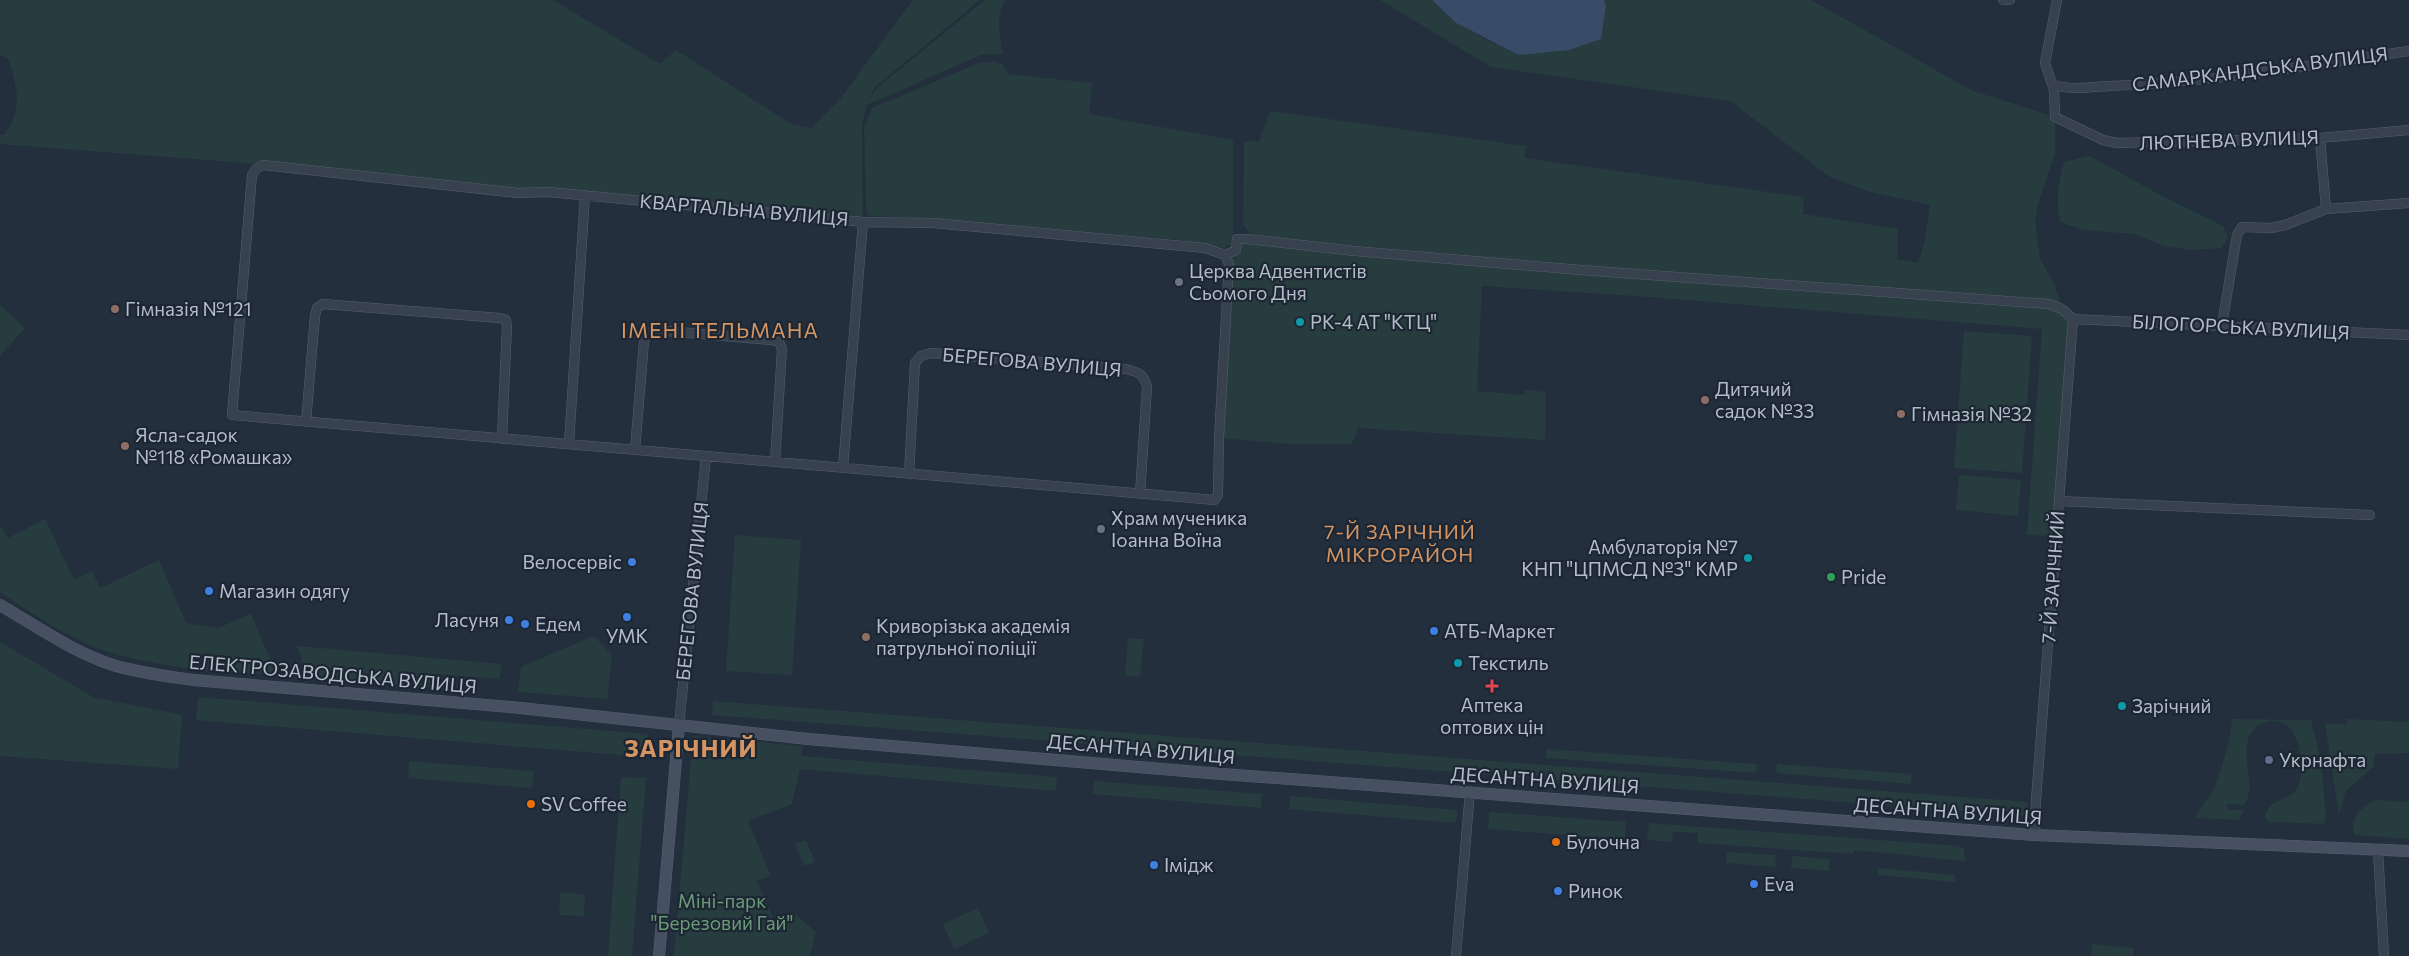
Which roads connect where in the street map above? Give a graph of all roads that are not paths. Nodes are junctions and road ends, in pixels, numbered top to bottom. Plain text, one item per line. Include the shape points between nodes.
1 (2003, 0) edge
2 (2010, 0) edge
3 (2057, 0) edge
4 (2409, 52) edge
5 (2052, 84) junction
6 (2409, 130) edge
7 (2320, 138) junction
8 (585, 195) junction
9 (2409, 203) edge
10 (2326, 209) junction
11 (863, 222) junction
12 (1225, 255) junction
13 (2073, 319) junction
14 (2222, 325) junction
15 (2409, 335) edge
16 (306, 422) junction
17 (502, 439) junction
18 (570, 444) junction
19 (635, 450) junction
20 (706, 456) junction
21 (775, 462) junction
22 (843, 468) junction
23 (909, 474) junction
24 (1140, 494) junction
25 (2059, 501) junction
26 (2370, 515) dead end
27 (0, 605) edge
28 (679, 725) junction
29 (1470, 792) junction
30 (2035, 835) junction
31 (2378, 850) junction
32 (2409, 851) edge
33 (659, 956) edge
34 (1456, 956) edge
35 (2384, 956) edge

1 - 2 street
3 - 5 street via 2045,63
4 - 5 street, САМАРКАНДСЬКА ВУЛИЦЯ via 2162,85 2080,87
5 - 7 street, ЛЮТНЕВА ВУЛИЦЯ via 2055,117 2103,140 2117,143
6 - 7 street, ЛЮТНЕВА ВУЛИЦЯ
7 - 10 street
8 - 11 street, КВАРТАЛЬНА ВУЛИЦЯ
8 - 16 street, КВАРТАЛЬНА ВУЛИЦЯ via 518,193 264,165 256,168 252,175 232,415
8 - 18 street
9 - 10 street
10 - 14 street via 2285,225 2242,227 2237,235
11 - 12 street, КВАРТАЛЬНА ВУЛИЦЯ via 934,223 1190,246
11 - 22 street
12 - 13 street via 1236,250 1237,240 1247,239 1581,270 2049,304 2062,309
12 - 24 street via 1230,264 1230,280 1219,438 1220,487 1215,500
13 - 14 street, БІЛОГОРСЬКА ВУЛИЦЯ
13 - 25 street, 7-Й ЗАРІЧНИЙ
14 - 15 street, БІЛОГОРСЬКА ВУЛИЦЯ
16 - 17 street
16 - 17 street via 315,316 317,308 323,304 481,316 506,320 507,324
17 - 18 street
18 - 19 street
19 - 20 street
19 - 21 street via 644,341 648,333 655,330 779,342 782,349
20 - 21 street
20 - 28 street, БЕРЕГОВА ВУЛИЦЯ
21 - 22 street
22 - 23 street
23 - 24 street
23 - 24 street, БЕРЕГОВА ВУЛИЦЯ via 915,363 921,356 931,353 1126,369 1139,372 1147,387
25 - 26 street
25 - 30 street, 7-Й ЗАРІЧНИЙ
27 - 28 main road, ЕЛЕКТРОЗАВОДСЬКА ВУЛИЦЯ via 75,649 112,665 156,675
28 - 29 main road, ДЕСАНТНА ВУЛИЦЯ via 1151,768
28 - 33 main road
29 - 30 main road, ДЕСАНТНА ВУЛИЦЯ
29 - 34 street
30 - 31 main road, ДЕСАНТНА ВУЛИЦЯ
31 - 32 main road, ДЕСАНТНА ВУЛИЦЯ
31 - 35 street

